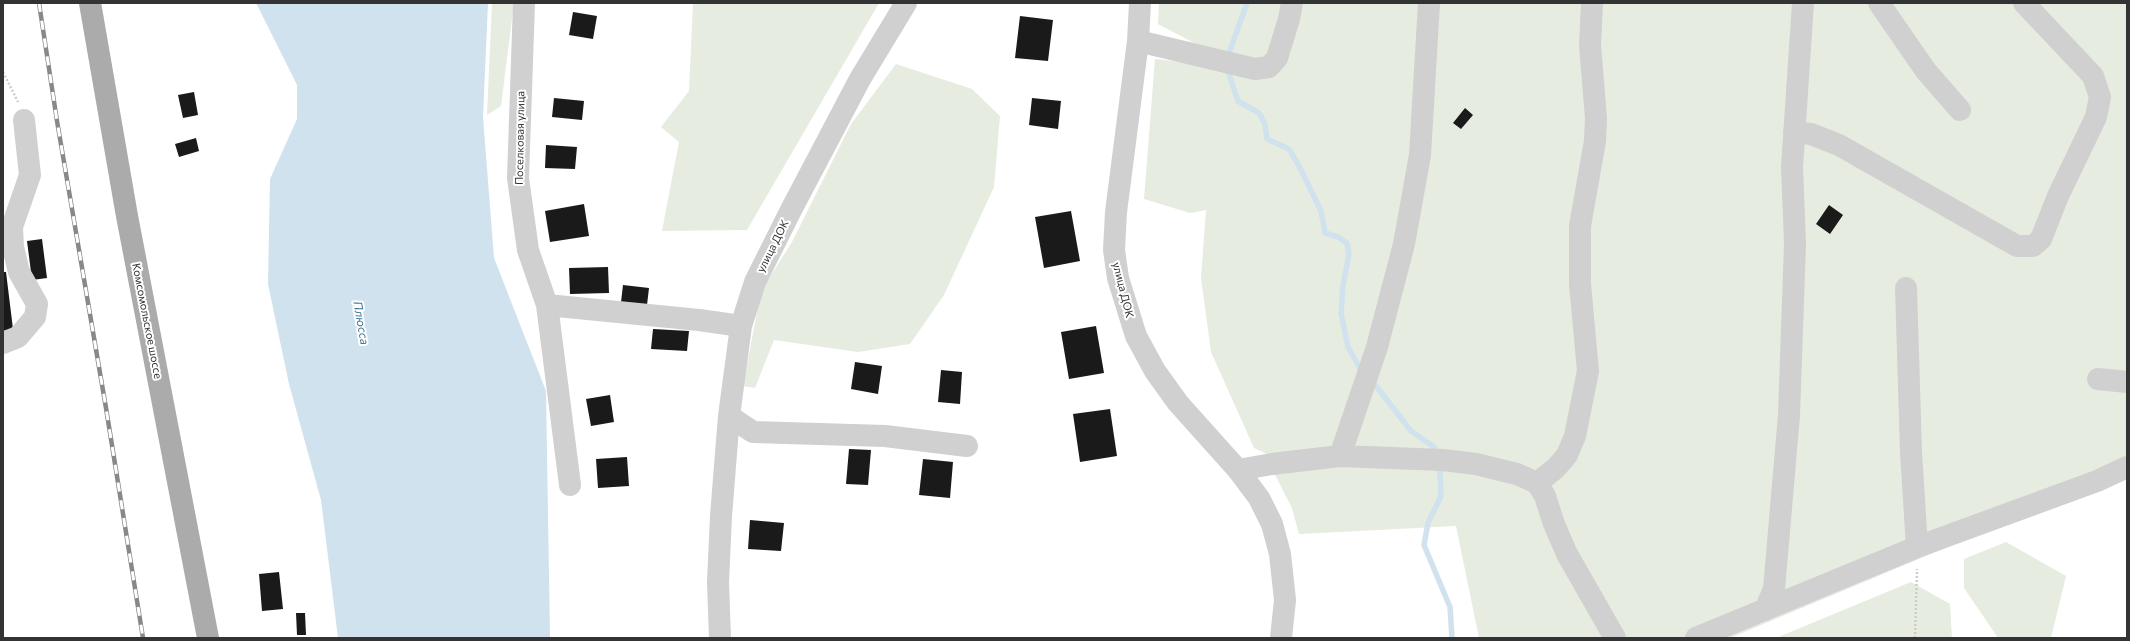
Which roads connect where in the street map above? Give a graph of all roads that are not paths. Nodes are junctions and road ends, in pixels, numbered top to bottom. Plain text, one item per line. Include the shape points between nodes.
1 (90, 3) edge
2 (524, 3) edge
3 (906, 3) edge
4 (1140, 3) edge
5 (1292, 3) edge
6 (1430, 3) edge
7 (1592, 3) edge
8 (1803, 3) edge
9 (1879, 3) edge
10 (2024, 3) edge
11 (1138, 41) junction
12 (1960, 110) dead end
13 (24, 120) road end
14 (1794, 132) junction
15 (1906, 288) dead end
16 (547, 305) junction
17 (741, 326) junction
18 (3, 342) edge
19 (2098, 379) dead end
20 (2127, 382) edge
21 (729, 416) junction
22 (967, 446) dead end
23 (1340, 456) junction
24 (2127, 467) edge
25 (1238, 470) junction
26 (1537, 483) junction
27 (570, 485) dead end
28 (1917, 547) junction
29 (1765, 610) junction
30 (208, 638) edge
31 (720, 638) edge
32 (1281, 638) edge
33 (1615, 638) edge
34 (1696, 638) edge

1 - 30 main road, Комсомольское шоссе via 127,216
2 - 16 street, Поселковая улица via 518,178 528,250
3 - 17 street, улица ДОК via 860,79 791,210 755,282
4 - 11 street, улица ДОК
5 - 11 street via 1277,58 1269,67 1255,69
6 - 23 street via 1420,155 1404,244 1373,360
7 - 26 street via 1590,45 1596,118 1595,141 1580,226 1580,284 1588,371 1575,436 1567,455
8 - 14 street
9 - 12 street via 1926,71
10 - 14 street via 2093,76 2100,97 2096,117 2058,196 2041,239 2033,246 2017,246 1839,145 1811,134
11 - 25 street, улица ДОК via 1116,212 1114,250 1118,278 1136,336 1155,371 1178,403
13 - 18 street via 30,175 12,227 13,247 19,272 37,304 35,317 18,336
14 - 29 street via 1792,167 1795,244 1789,415 1774,589
15 - 28 street
16 - 17 street
16 - 27 street, Поселковая улица
17 - 21 street, улица ДОК
19 - 20 street
21 - 22 street via 753,432 885,436
21 - 31 street, улица ДОК via 718,582
23 - 25 street
23 - 26 street via 1443,460 1476,464 1517,474
24 - 28 street via 2097,481
25 - 32 street, улица ДОК via 1259,498 1272,524 1280,554 1285,600
26 - 33 street via 1545,496 1567,554
28 - 29 street
29 - 34 street

